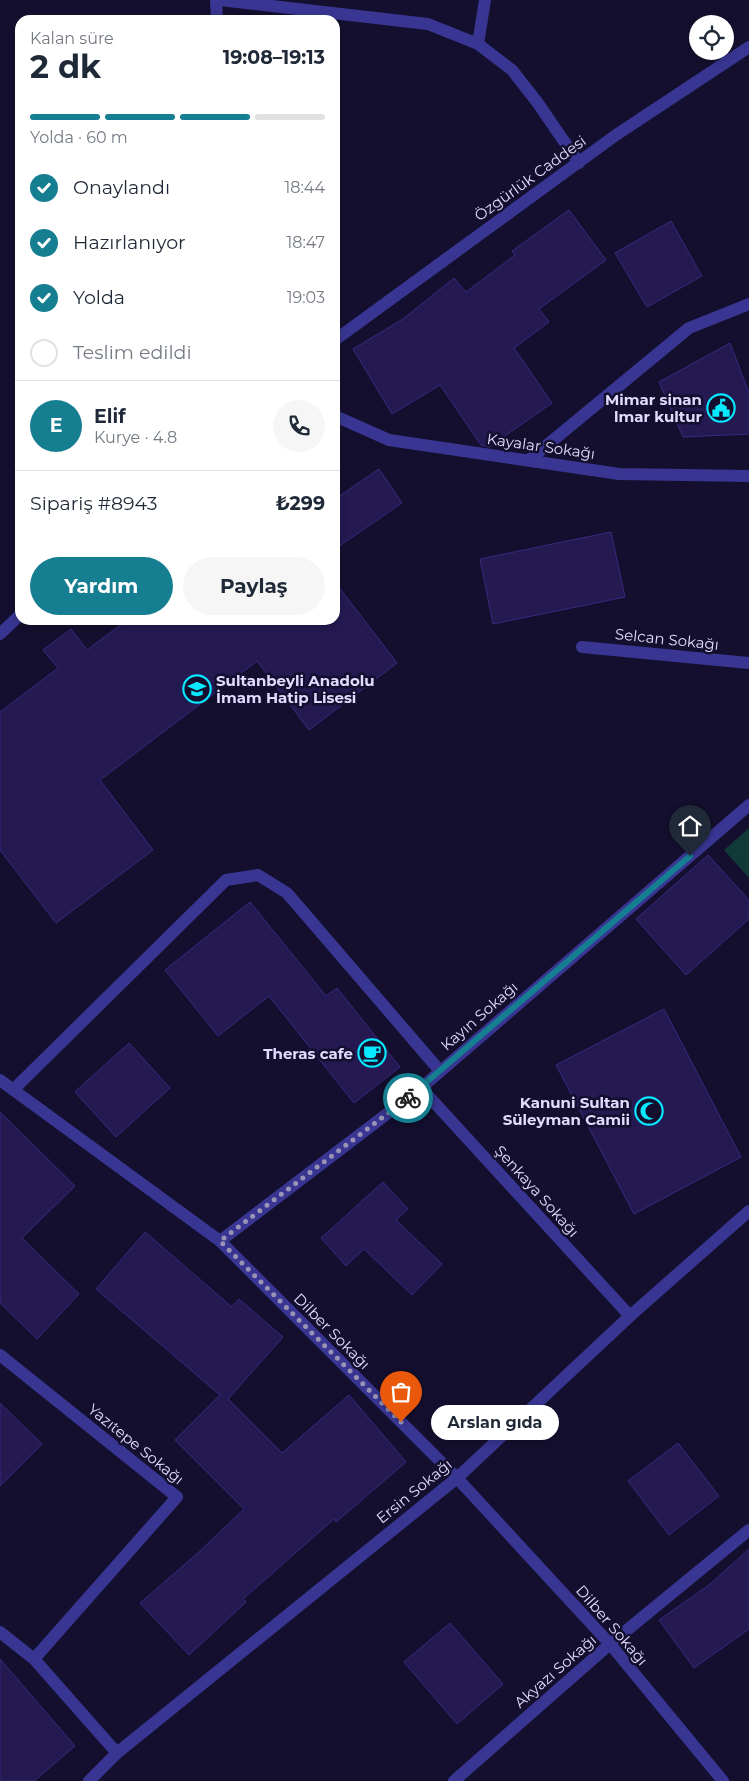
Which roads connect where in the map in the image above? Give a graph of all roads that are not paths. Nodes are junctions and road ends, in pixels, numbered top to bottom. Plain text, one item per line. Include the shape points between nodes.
1 (216, 0) edge
2 (220, 0) edge
3 (486, 0) edge
4 (217, 15) edge
5 (478, 44) junction
6 (749, 47) edge
7 (579, 163) junction
8 (749, 304) edge
9 (340, 336) edge
10 (340, 418) edge
11 (529, 460) junction
12 (749, 476) edge
13 (15, 620) edge
14 (0, 633) edge
15 (582, 647) dead end
16 (749, 663) edge
17 (749, 805) edge
18 (440, 1071) junction
19 (0, 1080) edge
20 (421, 1088) junction
21 (13, 1090) junction
22 (749, 1212) edge
23 (220, 1241) junction
24 (630, 1316) junction
25 (0, 1356) edge
26 (457, 1478) junction
27 (749, 1530) edge
28 (0, 1632) edge
29 (610, 1644) junction
30 (34, 1659) junction
31 (117, 1753) junction
32 (89, 1781) edge
33 (454, 1781) edge
34 (722, 1781) edge

1 - 4 street
2 - 5 street via 428,24
3 - 5 street
5 - 7 street via 512,70
6 - 7 street, Özgürlük Caddesi
7 - 9 street, Özgürlük Caddesi
8 - 11 street via 689,328
10 - 11 street, Kayalar Sokağı via 389,440
11 - 12 street, Kayalar Sokağı via 619,474
13 - 14 street
15 - 16 street, Selcan Sokağı
17 - 18 street, Kayın Sokağı
18 - 20 street, Kayın Sokağı
18 - 21 street via 287,893 258,875 226,880
19 - 21 street, Dilber Sokağı
20 - 23 street, Kayın Sokağı
20 - 24 street, Şenkaya Sokağı
21 - 23 street, Dilber Sokağı
22 - 24 street, Ersin Sokağı
23 - 26 street, Dilber Sokağı
24 - 26 street, Ersin Sokağı
25 - 30 street, Yazıtepe Sokağı via 177,1497
26 - 29 street, Dilber Sokağı
26 - 31 street, Ersin Sokağı
27 - 29 street, Akyazı Sokağı
28 - 30 street
29 - 33 street, Akyazı Sokağı
29 - 34 street, Dilber Sokağı
30 - 31 street
31 - 32 street, Ersin Sokağı

